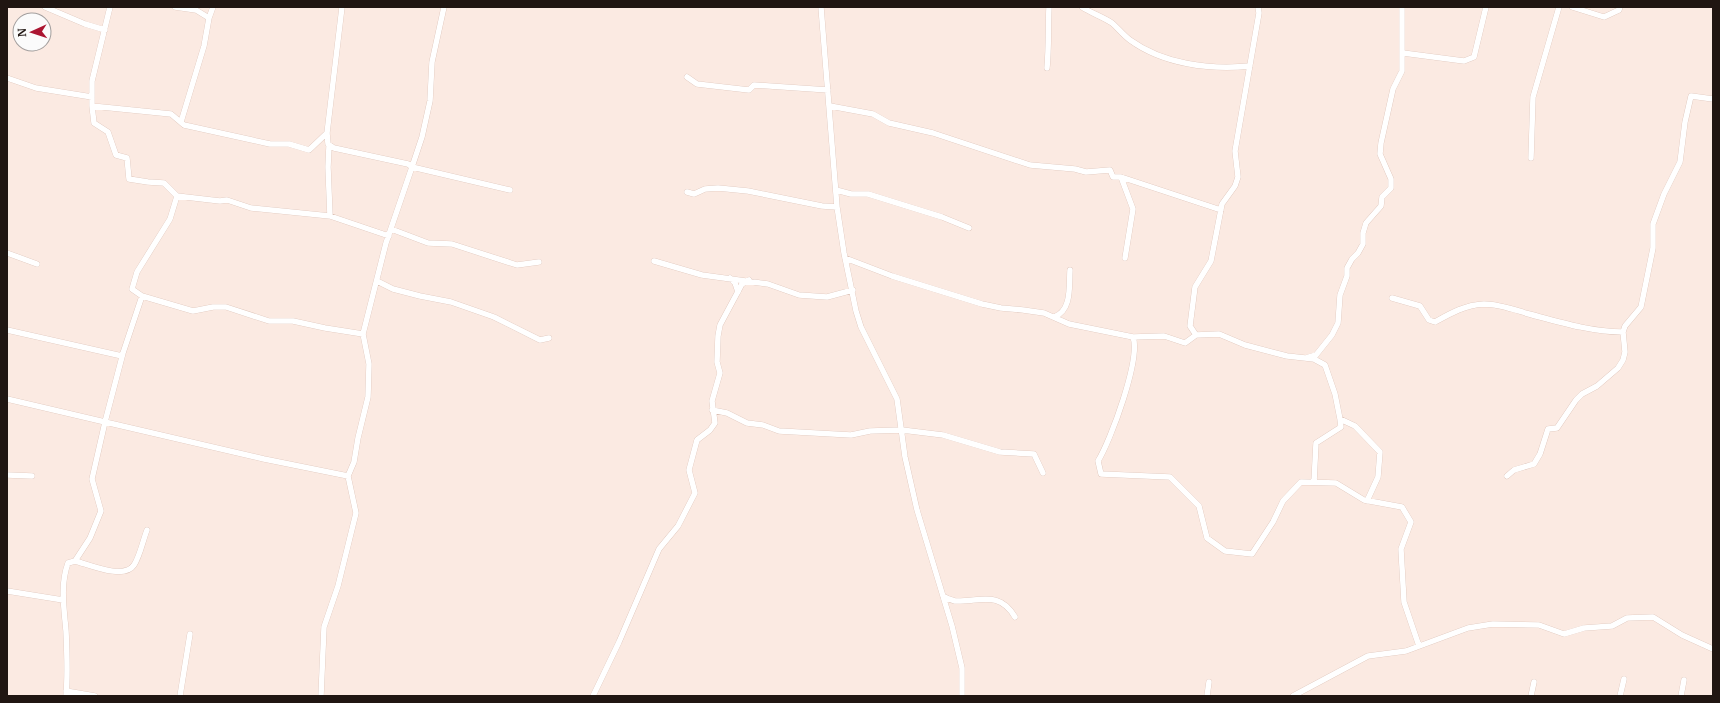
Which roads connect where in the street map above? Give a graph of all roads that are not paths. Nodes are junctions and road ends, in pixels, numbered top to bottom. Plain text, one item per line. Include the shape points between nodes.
1 (45, 7) edge
2 (110, 7) edge
3 (175, 7) edge
4 (214, 7) edge
5 (342, 7) edge
6 (444, 7) edge
7 (821, 7) edge
8 (1049, 7) edge
9 (1082, 7) edge
10 (1258, 7) edge
11 (1402, 7) edge
12 (1486, 7) edge
13 (1559, 7) edge
14 (1572, 7) edge
15 (1620, 7) edge
16 (209, 18) junction
17 (105, 30) junction
18 (1403, 53) junction
19 (1250, 66) junction
20 (1047, 68) dead end
21 (686, 77) dead end
22 (7, 78) edge
23 (828, 90) junction
24 (92, 97) junction
25 (1713, 99) edge
26 (92, 106) junction
27 (830, 106) junction
28 (181, 122) junction
29 (327, 133) junction
30 (329, 146) junction
31 (1531, 158) dead end
32 (412, 167) junction
33 (1121, 177) junction
34 (510, 190) dead end
35 (836, 190) junction
36 (688, 192) dead end
37 (177, 196) junction
38 (837, 207) junction
39 (1220, 210) junction
40 (330, 216) junction
41 (969, 228) dead end
42 (391, 229) junction
43 (389, 236) junction
44 (7, 253) edge
45 (845, 258) junction
46 (1125, 258) dead end
47 (654, 261) dead end
48 (539, 262) dead end
49 (37, 264) dead end
50 (1070, 270) dead end
51 (730, 278) junction
52 (749, 280) junction
53 (377, 281) junction
54 (853, 290) junction
55 (738, 292) junction
56 (142, 296) junction
57 (1392, 298) dead end
58 (1054, 318) junction
59 (7, 330) edge
60 (1623, 332) junction
61 (362, 334) junction
62 (1196, 335) junction
63 (1133, 337) junction
64 (549, 338) dead end
65 (122, 356) junction
66 (1306, 358) junction
67 (7, 399) edge
68 (712, 410) junction
69 (1340, 419) junction
70 (105, 422) junction
71 (902, 430) junction
72 (1043, 473) dead end
73 (7, 475) edge
74 (32, 476) dead end
75 (348, 476) junction
76 (1506, 476) dead end
77 (1314, 482) junction
78 (1367, 501) junction
79 (147, 530) dead end
80 (75, 561) junction
81 (7, 591) edge
82 (943, 596) junction
83 (63, 600) junction
84 (1015, 617) dead end
85 (190, 634) dead end
86 (1419, 646) junction
87 (1713, 649) edge
88 (1624, 680) dead end
89 (1684, 680) dead end
90 (1210, 682) dead end
91 (1534, 682) dead end
92 (66, 694) edge
93 (95, 696) edge
94 (180, 696) edge
95 (321, 696) edge
96 (593, 696) edge
97 (962, 696) edge
98 (1208, 696) edge
99 (1293, 696) edge
100 (1531, 696) edge
101 (1620, 696) edge
102 (1681, 696) edge

1 - 17 street
2 - 17 street
3 - 16 street via 196,10
4 - 16 street
5 - 29 street
6 - 32 street via 432,62 430,100
7 - 23 street
8 - 20 street
9 - 19 street via 1112,23 1129,39 1152,53 1195,65
10 - 19 street
11 - 18 street
12 - 18 street via 1474,57 1470,60
13 - 31 street via 1533,97
14 - 15 street via 1604,17 1619,10
16 - 28 street via 204,46
17 - 24 street via 92,81
18 - 66 street via 1402,71 1393,89 1380,154 1391,179 1391,188 1382,197 1381,206 1366,223 1363,244 1348,268 1340,295 1340,315 1332,334 1316,355
19 - 39 street via 1235,151 1238,177
21 - 23 street via 697,84 749,90 754,85
22 - 24 street via 36,88
23 - 27 street
24 - 26 street
25 - 60 street via 1691,96 1684,122 1680,162 1653,224 1653,248 1641,307
26 - 28 street via 171,114
26 - 37 street via 94,123 108,132 116,155 127,158 129,179 164,183
27 - 33 street via 872,114 889,123 933,133 1030,165 1086,172 1110,170 1113,177
27 - 35 street
28 - 29 street via 184,125 270,144 289,144 309,150
29 - 30 street
30 - 32 street
30 - 40 street
32 - 34 street
32 - 42 street
33 - 39 street
33 - 46 street via 1133,209
35 - 38 street
35 - 41 street via 851,194 868,194
36 - 38 street via 694,194 705,189 718,188 748,191
37 - 40 street via 227,200 251,208
37 - 56 street via 170,219 137,272 132,289
38 - 45 street
39 - 62 street via 1211,260 1195,287 1190,326
40 - 43 street
42 - 43 street
42 - 48 street via 428,242 452,244 517,265
43 - 53 street
44 - 49 street
45 - 54 street
45 - 58 street via 892,276 982,304 1044,313
47 - 51 street via 702,275
50 - 58 street via 1067,304 1064,311
51 - 52 street
51 - 55 street
52 - 54 street via 799,295 827,297
52 - 55 street via 742,284
53 - 61 street
53 - 64 street via 393,289 452,302 494,317 540,340
54 - 71 street via 861,327 897,399
55 - 68 street via 720,325 717,362 720,373
56 - 61 street via 193,311 226,307 270,321 293,321
56 - 65 street
57 - 60 street via 1420,306 1429,320 1435,322 1455,310 1484,304 1596,330
58 - 63 street via 1069,324
59 - 65 street
60 - 76 street via 1625,352 1618,368 1597,386 1582,394 1557,428 1548,429 1534,464 1514,470
61 - 75 street via 368,364 368,397 354,462
62 - 63 street via 1185,343 1164,336
62 - 66 street via 1220,334 1245,345
63 - 77 street via 1134,354 1121,409 1098,460 1101,474 1170,477 1199,506 1207,538 1225,551 1252,554 1283,501 1301,482
65 - 70 street
66 - 69 street via 1325,365
67 - 70 street
68 - 71 street via 779,430 851,435 870,431
68 - 96 street via 715,423 697,440 689,470 695,493 678,526 659,549
69 - 77 street via 1341,427 1316,443
69 - 78 street via 1354,426 1380,452 1378,477
70 - 75 street
70 - 80 street via 92,480 101,511 90,538
71 - 72 street via 943,435 1000,452 1034,454
71 - 82 street via 905,457 917,510
73 - 74 street
75 - 95 street via 356,513 338,586 324,627
77 - 78 street via 1336,483
78 - 86 street via 1402,507 1411,522 1401,549 1404,602
79 - 80 street via 135,564 129,571 103,569
80 - 83 street via 68,563 65,571
81 - 83 street
82 - 84 street via 953,601 986,598 998,601 1009,607
82 - 97 street via 962,668
83 - 92 street
85 - 94 street
86 - 87 street via 1468,628 1494,624 1539,624 1564,634 1584,628 1612,626 1627,618 1653,617 1682,635
86 - 99 street via 1406,651 1368,656
88 - 101 street
89 - 102 street
90 - 98 street
91 - 100 street
92 - 93 street

